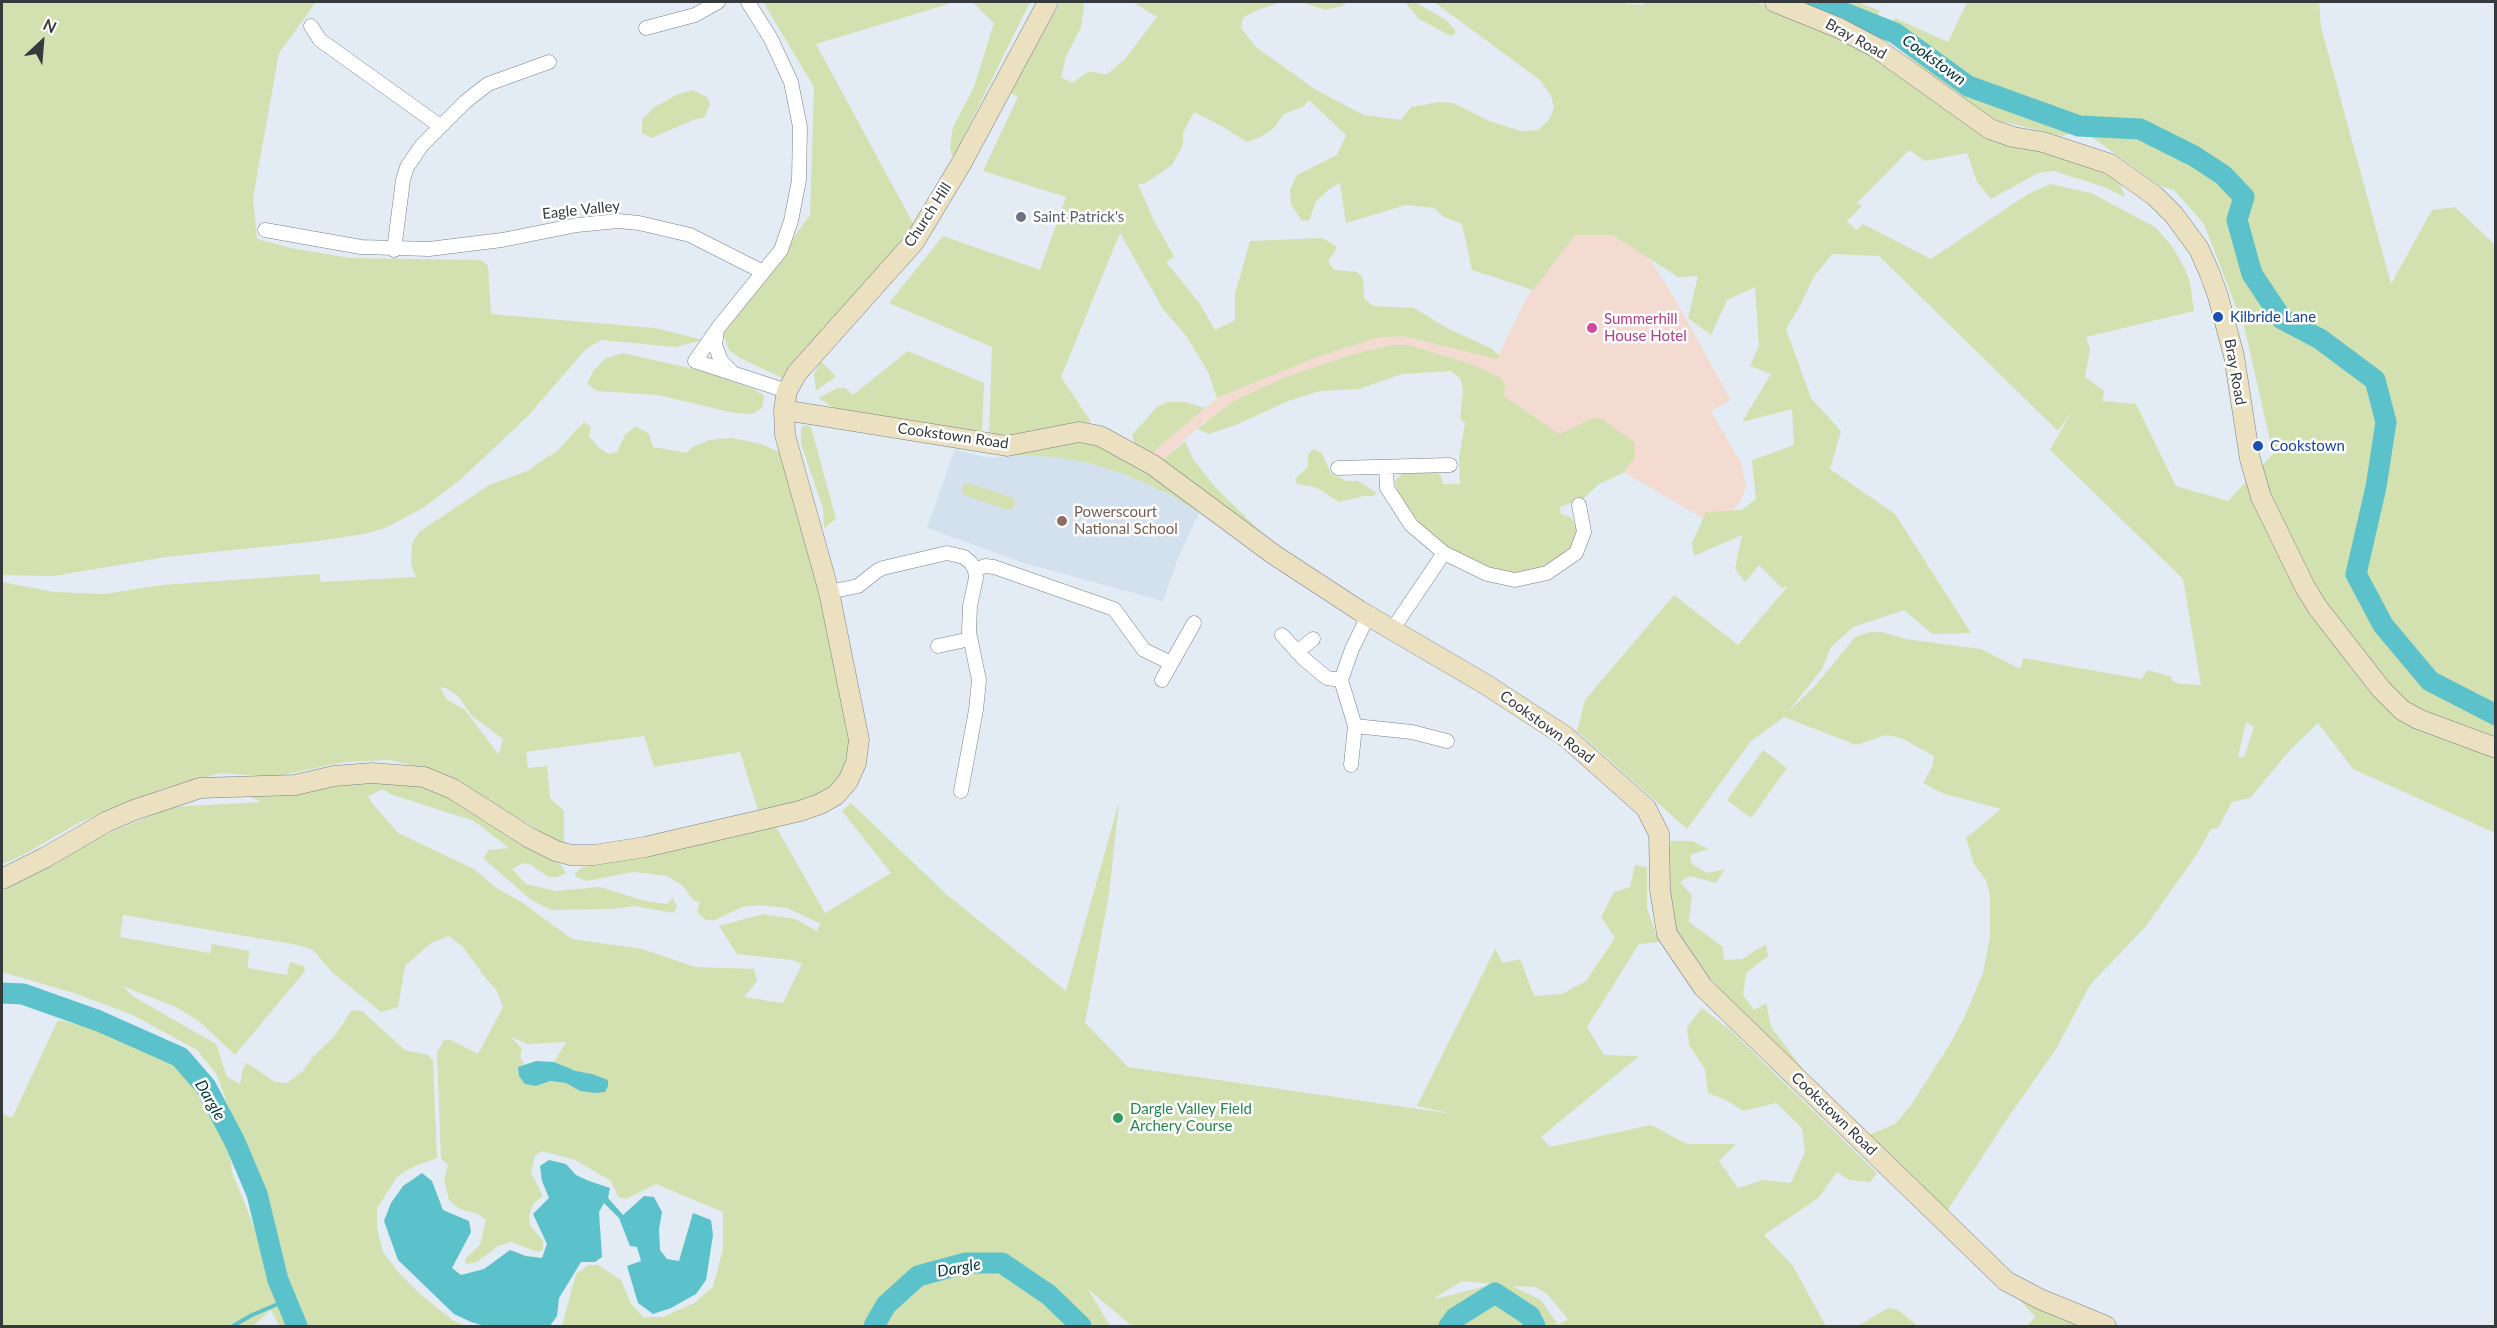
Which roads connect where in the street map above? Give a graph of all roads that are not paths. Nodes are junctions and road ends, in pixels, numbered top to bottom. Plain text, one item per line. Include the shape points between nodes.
1 (718, 2) edge
2 (748, 2) edge
3 (1775, 2) edge
4 (1046, 3) edge
5 (311, 26) dead end
6 (646, 28) dead end
7 (549, 62) dead end
8 (440, 126) junction
9 (265, 230) dead end
10 (394, 250) junction
11 (764, 272) junction
12 (718, 328) junction
13 (733, 373) junction
14 (786, 401) junction
15 (1450, 465) dead end
16 (1386, 467) junction
17 (1338, 468) dead end
18 (1579, 505) dead end
19 (1444, 553) junction
20 (975, 570) junction
21 (829, 592) junction
22 (1368, 616) junction
23 (1194, 623) dead end
24 (1392, 630) junction
25 (1282, 635) dead end
26 (970, 639) junction
27 (1313, 639) dead end
28 (938, 646) dead end
29 (1297, 652) junction
30 (1171, 663) junction
31 (1162, 680) dead end
32 (1341, 681) junction
33 (1355, 726) junction
34 (1447, 741) dead end
35 (2496, 748) edge
36 (1351, 765) dead end
37 (961, 791) dead end
38 (2, 879) edge
39 (2106, 1326) edge

1 - 6 street via 695,15
2 - 11 street via 791,82 801,127 799,180 791,221 781,250
3 - 35 main road, Bray Road via 1875,47 1990,129 2110,164 2155,196 2174,215 2199,249 2210,273 2234,356 2248,449 2261,497 2305,587 2381,689 2402,710
4 - 14 main road, Church Hill via 961,164 914,242 797,373
5 - 8 street via 320,40
7 - 8 street via 488,84
8 - 10 street via 407,167 399,195
9 - 10 street, Eagle Valley
10 - 11 street, Eagle Valley via 464,246 566,226 618,221 660,226 690,236
11 - 12 street
12 - 13 street via 715,345 721,361
12 - 13 street via 695,361
13 - 14 street
14 - 21 main road via 785,435
14 - 22 main road, Cookstown Road via 1007,446 1079,432 1100,436 1153,465 1273,554
15 - 16 street
16 - 17 street
16 - 19 street via 1387,489 1411,525
18 - 19 street via 1584,531 1576,553 1547,573 1515,580 1486,574
19 - 24 street
20 - 21 street via 964,557 947,553 883,568 858,586
20 - 26 street via 968,619
20 - 30 street via 994,567 1114,609 1144,650
21 - 38 main road via 859,740 856,763 848,781 836,795 820,804 645,847 570,855 528,837 453,789 424,777 372,773 295,785 200,788 106,822
22 - 24 main road, Cookstown Road
22 - 32 street
23 - 30 street
24 - 39 main road, Cookstown Road via 1565,736 1646,808 1659,834 1660,890 1667,934 1703,987 2006,1281
25 - 29 street
26 - 28 street
26 - 37 street via 979,680 978,698
27 - 29 street
29 - 32 street via 1327,678
30 - 31 street
32 - 33 street
33 - 34 street via 1412,732
33 - 36 street

